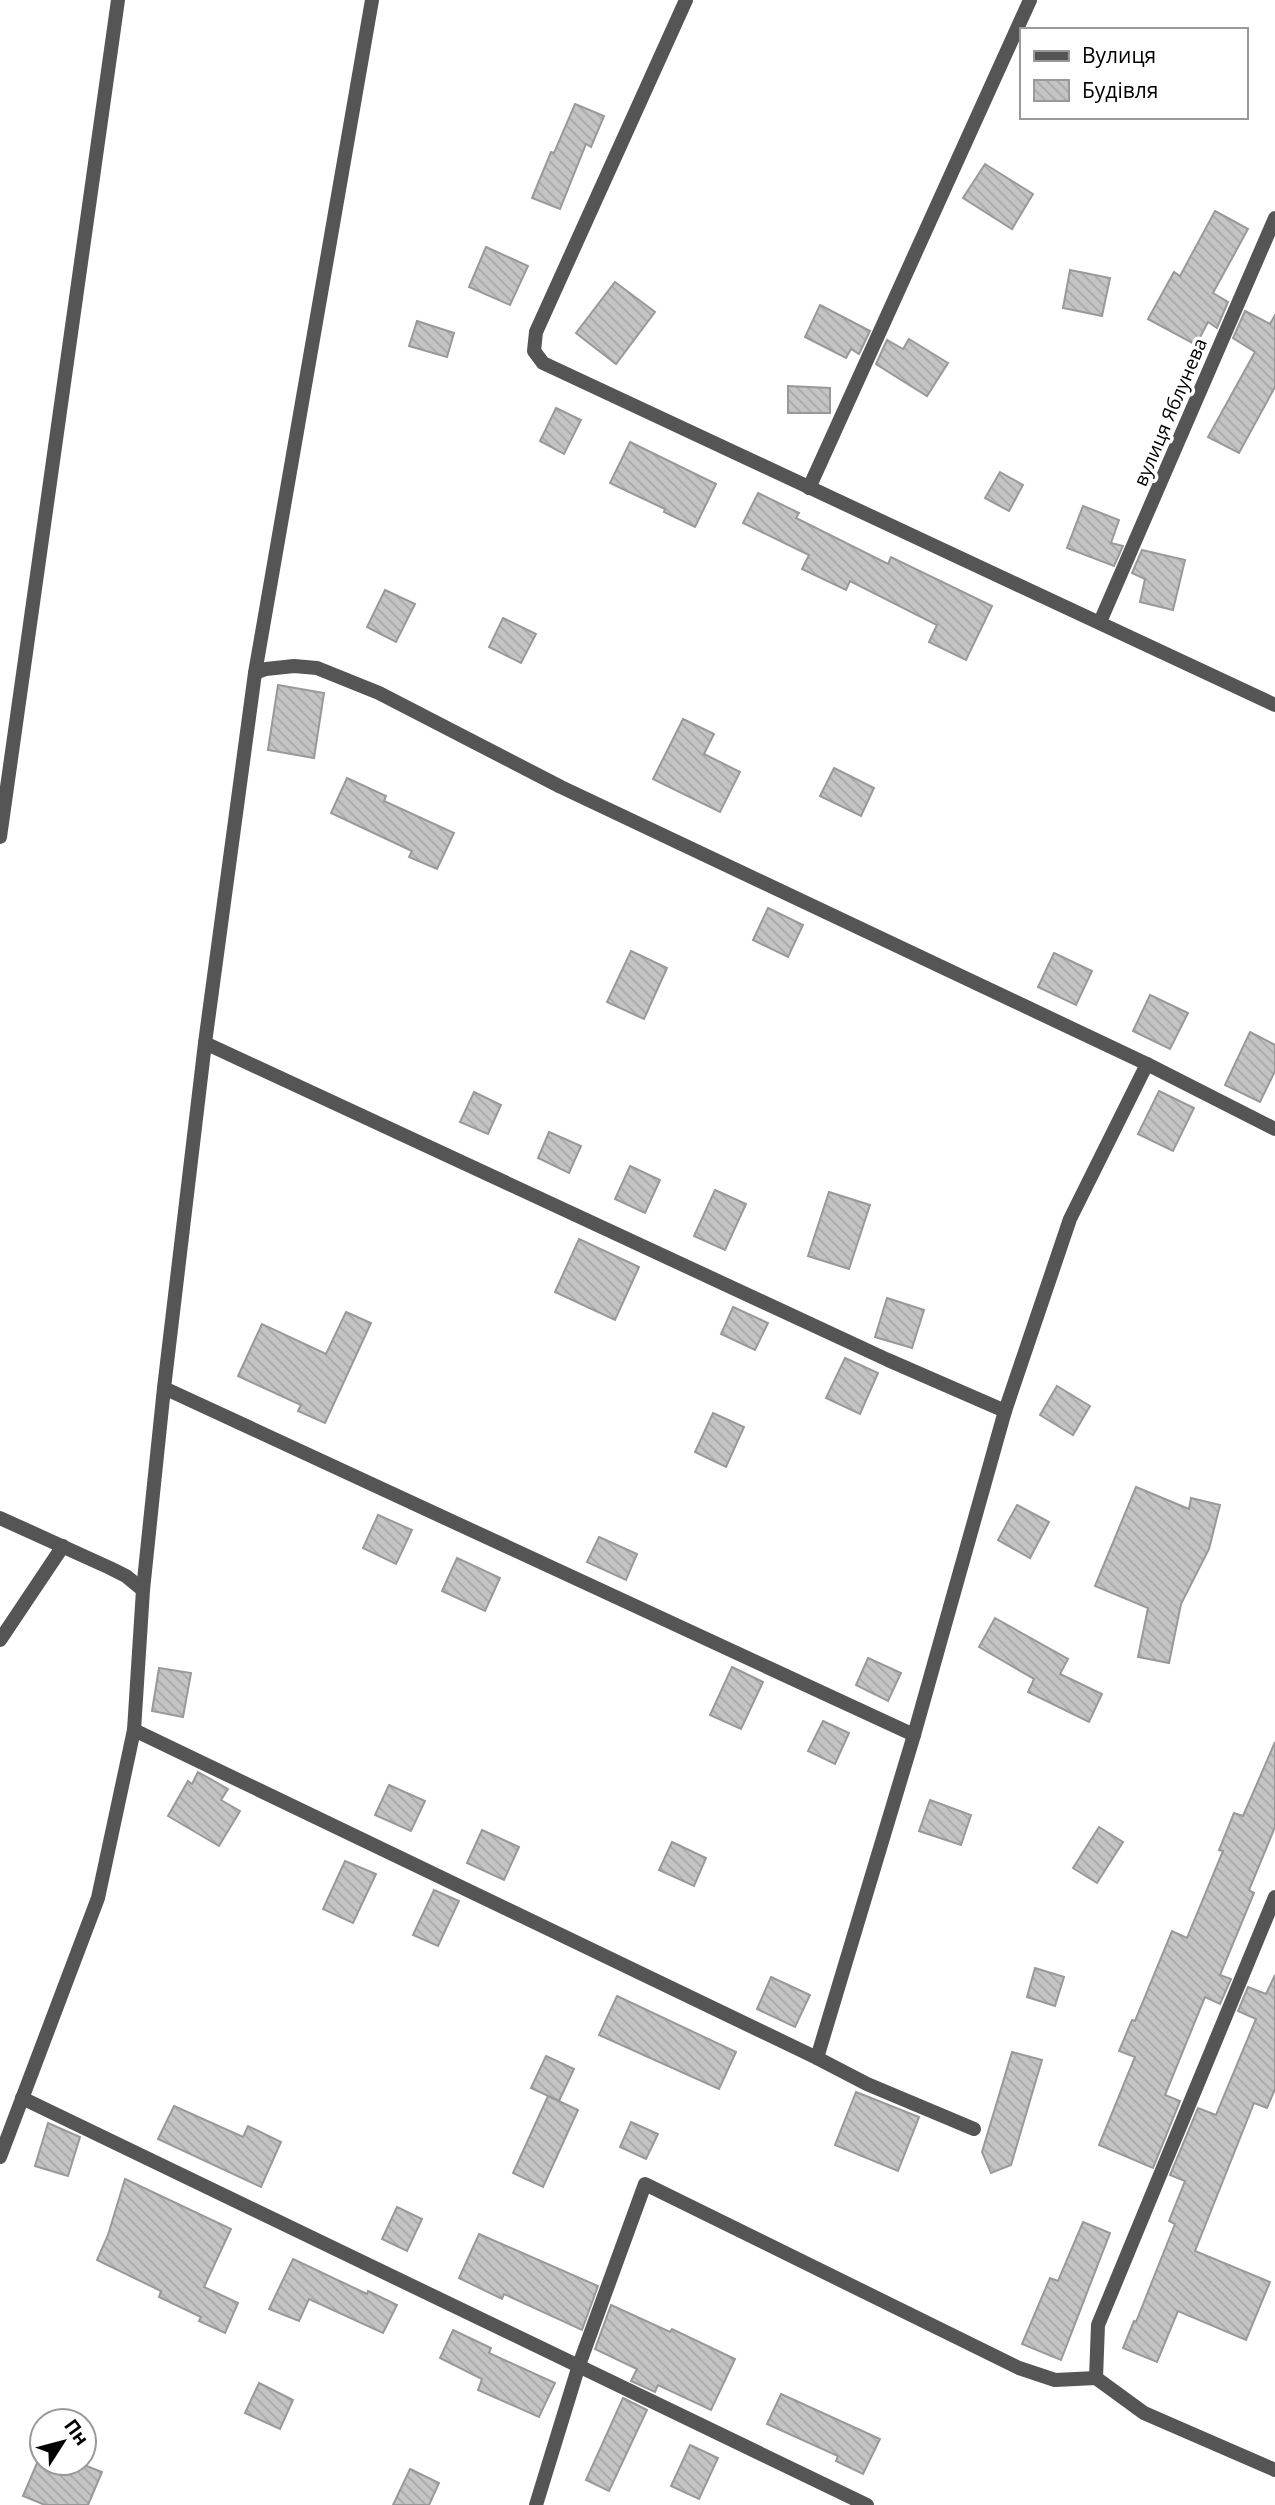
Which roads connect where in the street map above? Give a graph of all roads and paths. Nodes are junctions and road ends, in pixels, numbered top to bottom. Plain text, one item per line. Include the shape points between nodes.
1 (118, 0) edge
2 (372, 0) edge
3 (686, 0) edge
4 (1030, 0) edge
5 (1275, 218) edge
6 (809, 488) junction
7 (1100, 622) junction
8 (255, 673) junction
9 (1275, 705) edge
10 (0, 836) edge
11 (205, 1043) junction
12 (1147, 1064) junction
13 (1275, 1129) edge
14 (164, 1388) junction
15 (1005, 1410) junction
16 (0, 1518) edge
17 (64, 1546) junction
18 (143, 1590) junction
19 (0, 1640) edge
20 (134, 1730) junction
21 (914, 1735) junction
22 (1275, 1896) edge
23 (817, 2058) junction
24 (22, 2098) junction
25 (974, 2129) dead end
26 (0, 2157) edge
27 (579, 2365) junction
28 (1096, 2378) junction
29 (1275, 2470) edge
30 (537, 2505) edge
31 (867, 2505) edge

1 - 10 street
2 - 8 street
3 - 6 street via 536,332 534,351 543,363
4 - 6 street
5 - 7 street, вулиця Яблунева
6 - 7 street
7 - 9 street
8 - 11 street
8 - 12 street via 294,666 317,668 354,682 561,787
11 - 14 street
11 - 15 street
12 - 13 street
12 - 15 street via 1070,1219
14 - 18 street
14 - 21 street
15 - 21 street
16 - 17 street
17 - 18 street via 126,1576
17 - 19 street
18 - 20 street
20 - 23 street
20 - 24 street via 98,1898
21 - 23 street
22 - 28 street via 1097,2325
23 - 25 street
24 - 26 street
24 - 27 street
27 - 28 street via 645,2184 1019,2368 1055,2380
27 - 30 street
27 - 31 street
28 - 29 street via 1144,2413

